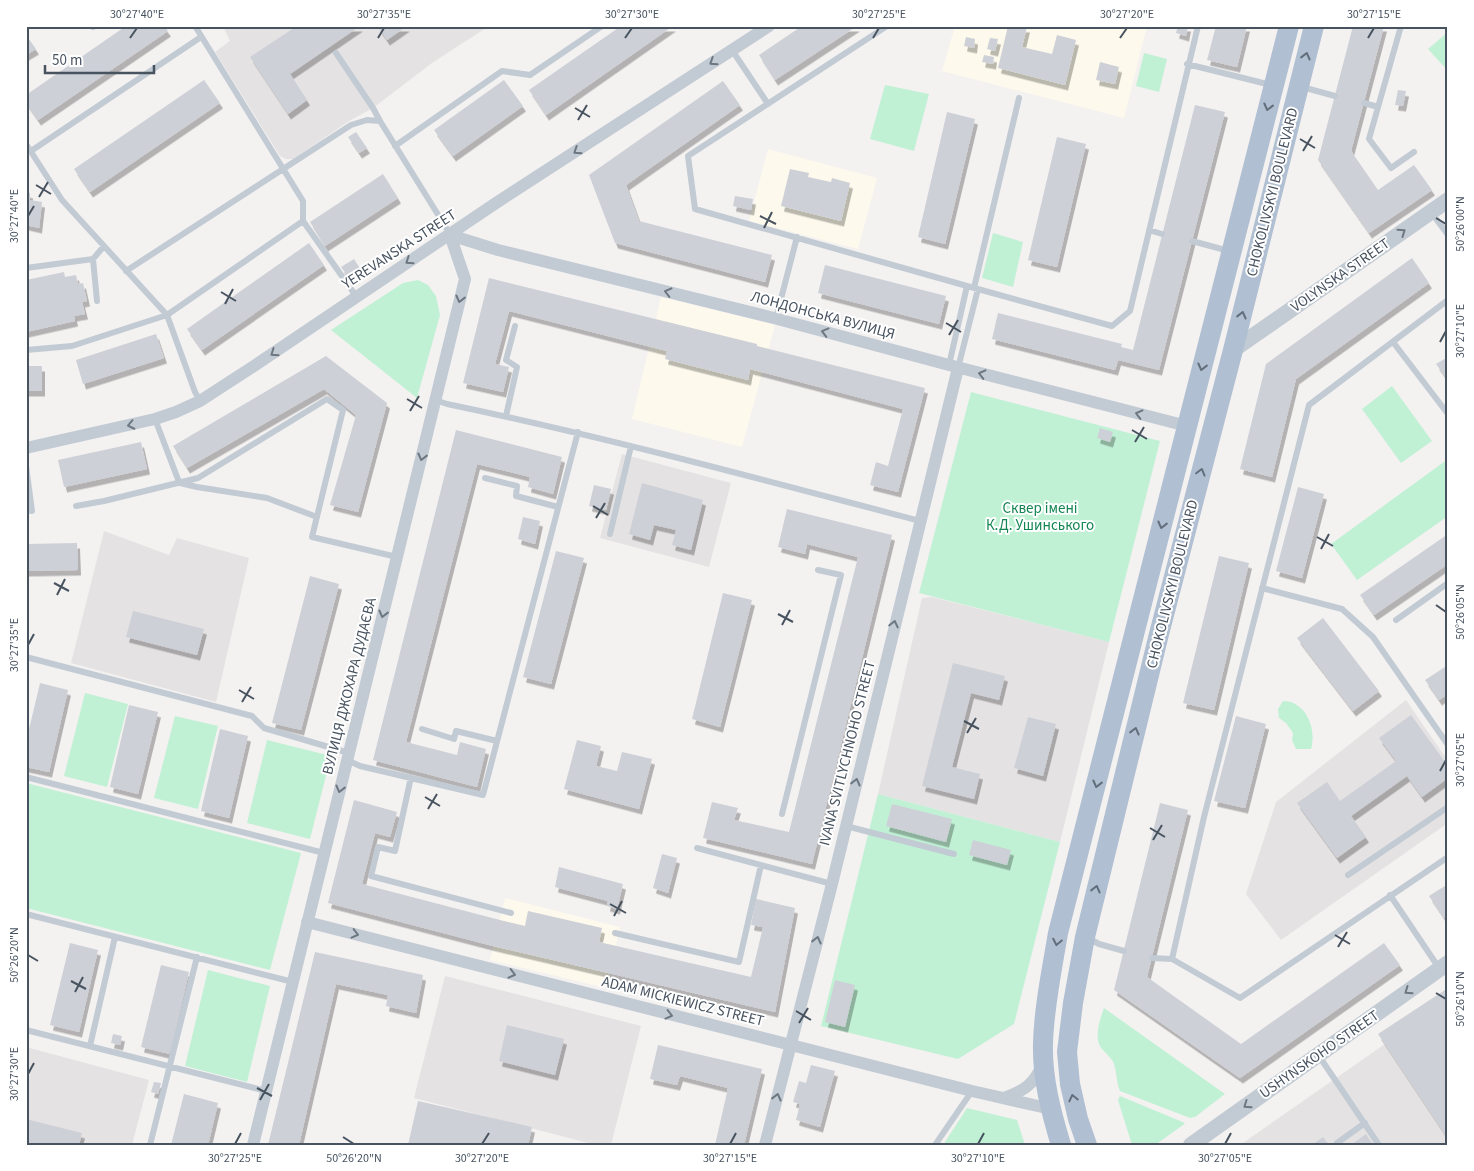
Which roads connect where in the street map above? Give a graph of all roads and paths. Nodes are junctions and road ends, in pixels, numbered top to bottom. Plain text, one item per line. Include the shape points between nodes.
1 (194, 26) edge
2 (602, 26) edge
3 (769, 26) edge
4 (887, 26) edge
5 (1198, 26) edge
6 (1289, 26) edge
7 (1314, 26) edge
8 (1401, 26) edge
9 (201, 36) junction
10 (732, 50) junction
11 (336, 53) dead end
12 (1188, 64) junction
13 (1274, 85) junction
14 (1299, 87) junction
15 (1335, 96) dead end
16 (1019, 98) dead end
17 (1364, 103) dead end
18 (768, 104) junction
19 (1378, 107) junction
20 (380, 121) junction
21 (26, 144) edge
22 (395, 146) junction
23 (31, 151) junction
24 (1414, 152) dead end
25 (284, 169) junction
26 (1448, 200) edge
27 (1431, 212) junction
28 (304, 221) junction
29 (1149, 230) junction
30 (1162, 234) dead end
31 (450, 235) junction
32 (1448, 236) edge
33 (797, 237) junction
34 (1192, 241) dead end
35 (104, 246) junction
36 (1231, 252) junction
37 (93, 259) junction
38 (26, 268) edge
39 (126, 271) junction
40 (967, 286) junction
41 (976, 289) junction
42 (356, 296) junction
43 (1448, 300) edge
44 (97, 301) dead end
45 (166, 315) junction
46 (776, 318) junction
47 (515, 326) dead end
48 (1392, 342) junction
49 (26, 350) edge
50 (1233, 350) junction
51 (953, 366) junction
52 (435, 400) junction
53 (200, 401) junction
54 (1447, 412) edge
55 (506, 416) junction
56 (155, 419) junction
57 (1187, 426) junction
58 (578, 432) junction
59 (631, 446) junction
60 (26, 448) edge
61 (26, 466) edge
62 (485, 478) dead end
63 (179, 482) junction
64 (76, 506) dead end
65 (558, 507) junction
66 (26, 510) edge
67 (317, 517) junction
68 (920, 521) junction
69 (610, 534) dead end
70 (397, 557) junction
71 (818, 570) dead end
72 (1448, 583) edge
73 (1262, 588) junction
74 (1396, 620) dead end
75 (26, 658) edge
76 (422, 729) dead end
77 (1448, 729) edge
78 (1441, 734) junction
79 (497, 741) junction
80 (1448, 745) edge
81 (348, 756) junction
82 (26, 777) edge
83 (411, 777) junction
84 (1448, 807) edge
85 (782, 814) dead end
86 (846, 826) junction
87 (697, 848) dead end
88 (324, 853) junction
89 (954, 854) dead end
90 (1448, 858) edge
91 (761, 865) junction
92 (1348, 875) dead end
93 (832, 884) junction
94 (1390, 895) junction
95 (26, 914) edge
96 (510, 914) dead end
97 (307, 922) junction
98 (615, 933) dead end
99 (116, 936) junction
100 (1085, 937) junction
101 (1124, 951) dead end
102 (197, 957) junction
103 (1152, 958) dead end
104 (1172, 959) junction
105 (1444, 966) edge
106 (293, 982) junction
107 (26, 1030) edge
108 (90, 1046) junction
109 (790, 1046) junction
110 (1318, 1055) junction
111 (1043, 1058) junction
112 (169, 1067) junction
113 (972, 1091) junction
114 (266, 1092) junction
115 (1004, 1098) junction
116 (1051, 1109) junction
117 (1365, 1123) junction
118 (1337, 1143) dead end
119 (150, 1145) edge
120 (253, 1145) edge
121 (765, 1145) edge
122 (935, 1145) edge
123 (1062, 1145) edge
124 (1087, 1145) edge
125 (1191, 1145) edge
126 (1379, 1145) edge

1 - 9 lane
2 - 22 lane via 530,75 502,71
3 - 10 street, YEREVANSKA STREET
4 - 18 lane
5 - 12 lane
6 - 13 main road, CHOKOLIVSKYI BOULEVARD
14 -> 7 main road, CHOKOLIVSKYI BOULEVARD
8 - 19 lane
9 - 23 lane
9 - 25 lane
10 - 18 lane
10 -> 31 street, YEREVANSKA STREET
11 - 20 lane
12 - 13 lane
12 - 29 lane
13 -> 36 main road, CHOKOLIVSKYI BOULEVARD
14 - 15 lane
50 -> 14 main road, CHOKOLIVSKYI BOULEVARD
16 - 41 lane
17 - 19 lane
18 - 33 lane via 688,156 695,209
19 - 24 lane via 1369,139 1391,168
20 - 22 lane
20 - 25 lane via 367,120 351,125
21 - 23 lane
22 - 31 lane
23 - 35 lane via 62,200
25 - 28 lane via 304,201
25 - 39 lane
26 - 27 street, VOLYNSKA STREET
27 - 32 lane
50 -> 27 street, VOLYNSKA STREET
28 - 42 lane
28 - 45 lane
29 - 30 lane
29 - 41 lane via 1130,311 1112,326
31 -> 42 street, YEREVANSKA STREET
46 -> 31 street, ЛОНДОНСЬКА ВУЛИЦЯ via 498,250
31 -> 52 street, ВУЛИЦЯ ДЖОХАРА ДУДАЄВА via 465,279
33 - 40 lane
33 - 46 lane
34 - 36 lane
35 - 37 lane
35 - 39 lane
36 -> 57 main road, CHOKOLIVSKYI BOULEVARD
37 - 38 lane
37 - 44 lane
39 - 45 lane
40 - 41 lane
40 - 51 lane
41 - 51 lane
42 -> 53 street, YEREVANSKA STREET
43 - 48 lane
45 - 49 lane via 72,346
45 - 53 lane
51 -> 46 street, ЛОНДОНСЬКА ВУЛИЦЯ
47 - 55 lane via 506,360 517,367
48 - 54 lane
48 - 73 lane via 1309,405
100 -> 50 main road, CHOKOLIVSKYI BOULEVARD
57 -> 51 street, ЛОНДОНСЬКА ВУЛИЦЯ
51 - 68 street, IVANA SVITLYCHNOHO STREET
52 - 55 lane
52 -> 70 street, ВУЛИЦЯ ДЖОХАРА ДУДАЄВА
53 - 56 street, YEREVANSKA STREET
55 - 58 lane
56 -> 60 street, YEREVANSKA STREET
56 - 63 lane
57 -> 111 main road, CHOKOLIVSKYI BOULEVARD via 1058,934 1050,979
58 - 59 lane
58 - 65 lane
59 - 68 lane
59 - 69 lane
61 - 66 lane via 32,510
62 - 65 lane via 517,486 516,496
63 - 64 lane
63 - 67 lane via 266,498
63 - 67 lane via 198,478 327,399 344,410
65 - 79 lane
67 - 70 lane via 312,537
86 -> 68 street, IVANA SVITLYCHNOHO STREET via 879,709
70 -> 81 street, ВУЛИЦЯ ДЖОХАРА ДУДАЄВА
71 - 85 lane via 841,575
72 - 74 lane
73 - 78 lane via 1342,609 1373,636
73 - 104 lane
75 - 81 lane via 252,716 264,728
76 - 79 lane via 454,739 456,731
77 - 78 lane
78 - 80 lane
79 - 83 lane via 483,795
81 - 83 lane via 360,766
81 -> 88 street, ВУЛИЦЯ ДЖОХАРА ДУДАЄВА
82 - 88 lane
83 - 96 lane via 395,851 378,847 372,876
84 - 92 lane
86 - 89 lane
86 - 93 street, IVANA SVITLYCHNOHO STREET
87 - 91 lane
88 - 97 street, ВУЛИЦЯ ДЖОХАРА ДУДАЄВА
90 - 94 lane
91 - 93 lane
91 - 98 lane via 738,962
109 -> 93 street, IVANA SVITLYCHNOHO STREET
94 - 104 lane via 1240,998
94 - 105 lane
95 - 99 lane
97 - 106 street, ВУЛИЦЯ ДЖОХАРА ДУДАЄВА
97 -> 109 street, ADAM MICKIEWICZ STREET
99 - 102 lane
99 - 108 lane
100 - 101 lane
124 -> 100 main road, CHOKOLIVSKYI BOULEVARD via 1070,1084 1067,1052 1072,1003
102 - 106 lane
102 - 112 lane
103 - 104 lane
105 -> 110 street, USHYNSKOHO STREET
106 - 114 street, ВУЛИЦЯ ДЖОХАРА ДУДАЄВА
107 - 108 lane
108 - 112 lane
109 - 113 street, ADAM MICKIEWICZ STREET
121 -> 109 street, IVANA SVITLYCHNOHO STREET
110 - 117 lane
110 -> 125 street, USHYNSKOHO STREET
111 - 115 street via 1032,1083
111 - 116 main road, CHOKOLIVSKYI BOULEVARD
112 - 114 lane
112 - 119 lane
113 - 115 street, ADAM MICKIEWICZ STREET
113 - 122 lane
114 - 120 street, ВУЛИЦЯ ДЖОХАРА ДУДАЄВА
115 - 116 street, ADAM MICKIEWICZ STREET
116 - 123 main road, CHOKOLIVSKYI BOULEVARD
117 - 118 lane
117 - 126 lane

